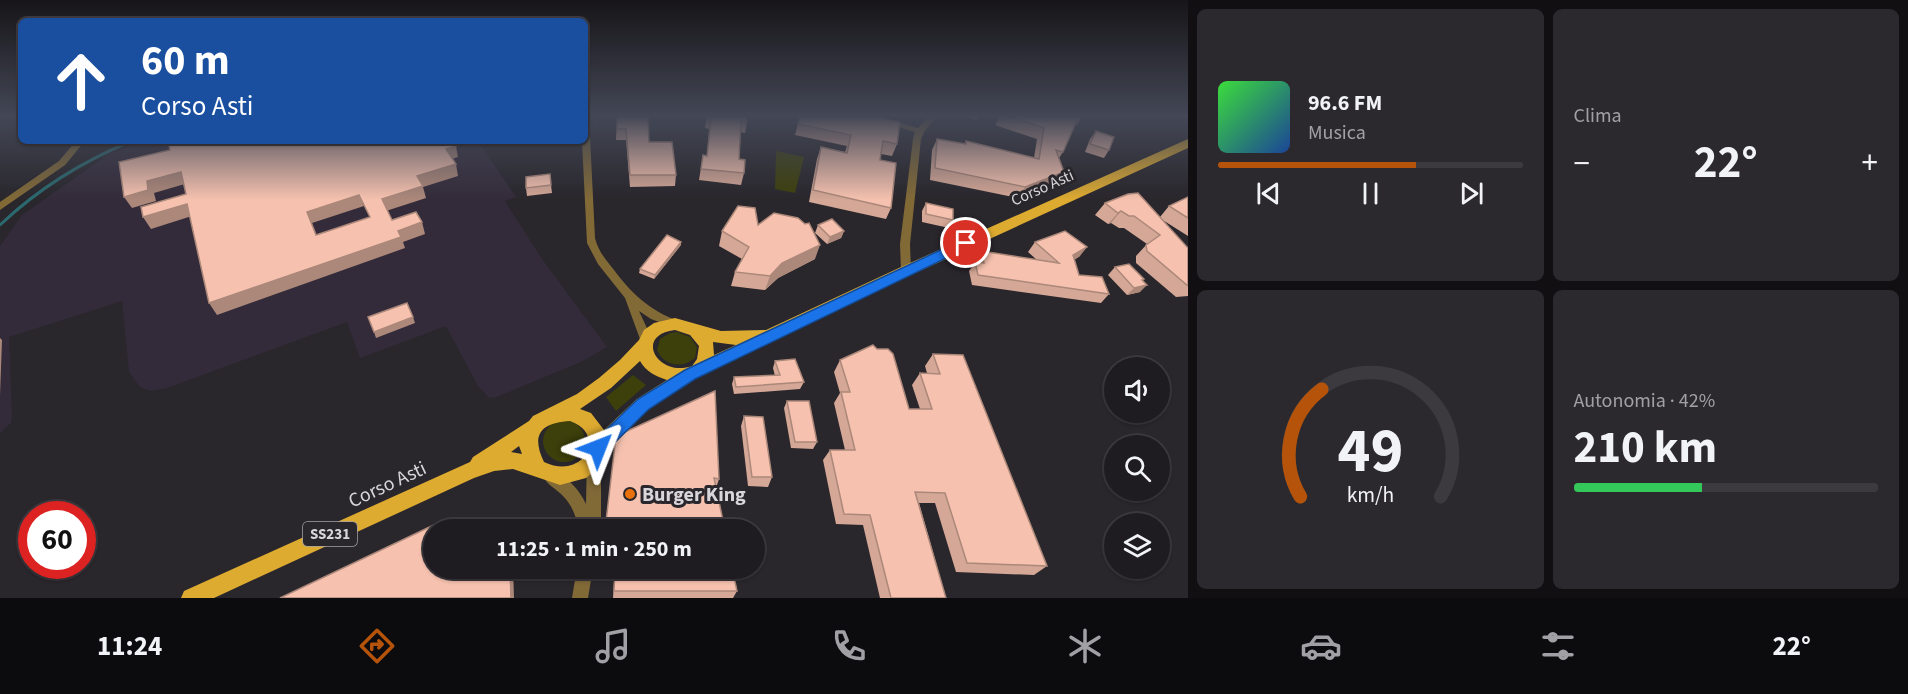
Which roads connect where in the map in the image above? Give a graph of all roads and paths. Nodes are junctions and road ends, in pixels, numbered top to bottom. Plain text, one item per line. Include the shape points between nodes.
1 (78, 144) edge
2 (587, 144) edge
3 (918, 144) edge
4 (1184, 144) edge
5 (0, 207) edge
6 (906, 271) junction
7 (629, 299) junction
8 (675, 324) junction
9 (781, 329) junction
10 (695, 330) junction
11 (646, 342) junction
12 (695, 372) junction
13 (554, 414) junction
14 (534, 427) junction
15 (596, 454) junction
16 (470, 471) junction
17 (543, 471) junction
18 (583, 519) edge
19 (593, 519) edge
20 (583, 579) edge
21 (191, 598) edge
22 (580, 598) edge

1 - 5 street via 62,163
2 - 7 street via 592,245
3 - 6 street via 905,244
4 - 6 main road, Corso Asti / SS231
6 - 9 main road, Corso Asti / SS231
7 - 8 street via 656,318
7 - 11 street
8 - 10 main road, SS231
8 - 11 main road, SS231 via 658,328
9 - 10 main road, Corso Asti / SS231 via 739,339
9 - 12 main road, Corso Asti / SS231
10 - 12 main road via 707,345 708,354 706,362
11 - 12 main road via 648,360 661,372 680,376
11 - 13 main road, SS231 via 599,390
12 - 15 main road, Corso Asti / SS231 via 643,404
13 - 14 main road, SS231
13 - 15 main road via 577,415 586,420 598,438
14 - 16 main road, Corso Asti / SS231
14 - 17 main road via 527,447 530,458
15 - 17 main road, SS231 via 588,467 569,476
15 - 19 street
16 - 17 main road, Corso Asti / SS231 via 499,461 517,461
16 - 21 main road, Corso Asti / SS231
17 - 18 street, Corso Asti via 567,487
20 - 22 street

